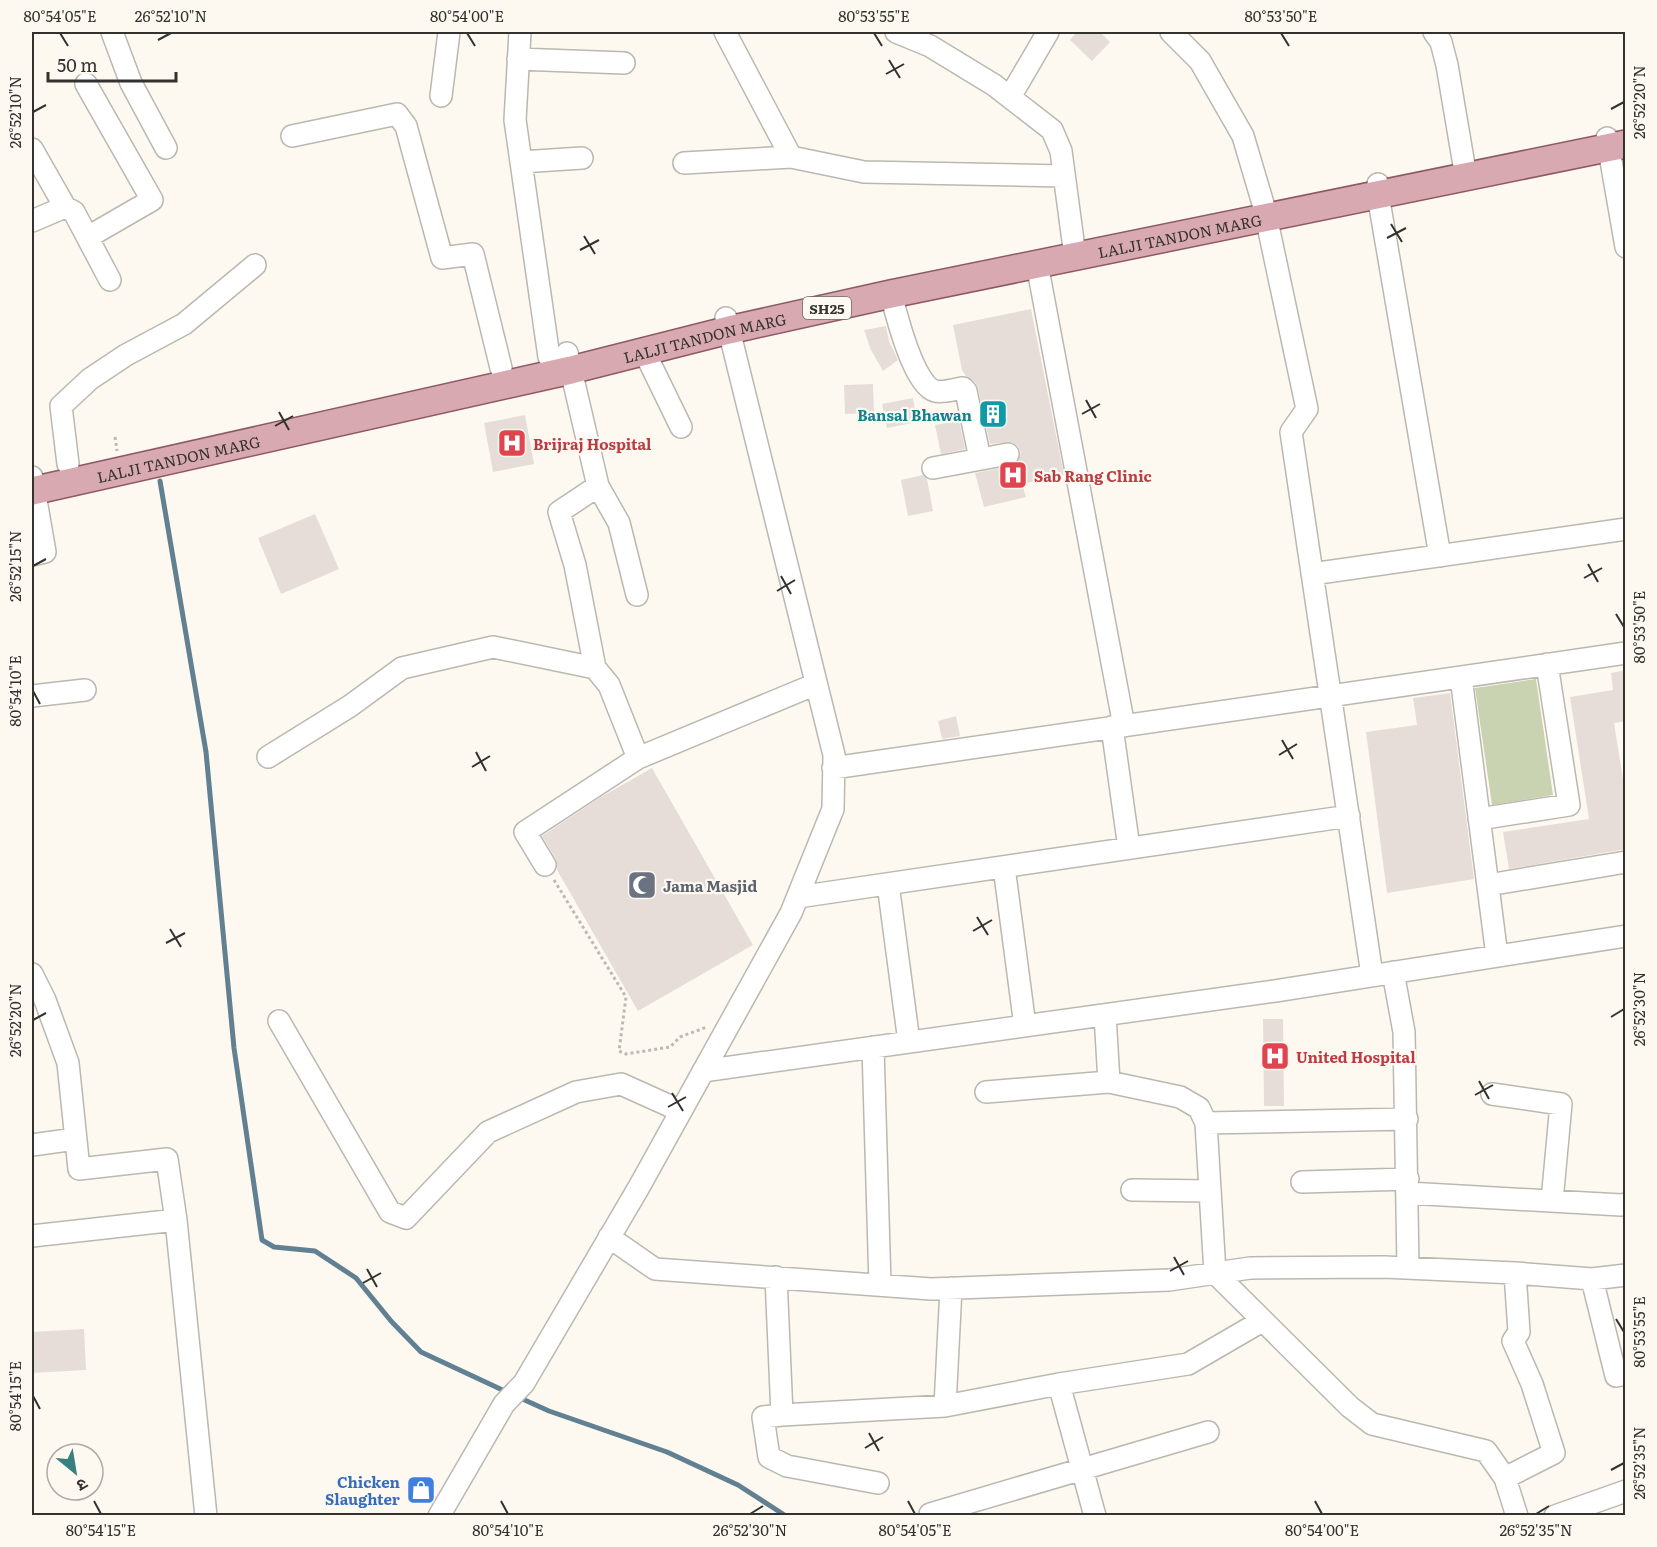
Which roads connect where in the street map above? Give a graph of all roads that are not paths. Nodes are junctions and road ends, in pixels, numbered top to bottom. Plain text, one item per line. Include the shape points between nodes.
1 (112, 32) edge
2 (449, 32) edge
3 (520, 32) edge
4 (725, 32) edge
5 (896, 32) edge
6 (1048, 32) edge
7 (1179, 34) edge
8 (1439, 35) edge
9 (518, 59) junction
10 (624, 63) dead end
11 (86, 84) dead end
12 (441, 96) dead end
13 (1010, 98) junction
14 (292, 136) dead end
15 (1617, 141) edge
16 (166, 148) dead end
17 (32, 149) edge
18 (791, 157) junction
19 (582, 158) dead end
20 (521, 162) junction
21 (684, 163) dead end
22 (1466, 172) junction
23 (1064, 176) junction
24 (1378, 189) junction
25 (65, 207) junction
26 (1265, 212) junction
27 (32, 221) edge
28 (88, 237) junction
29 (1625, 239) edge
30 (1075, 251) junction
31 (1037, 264) junction
32 (255, 265) dead end
33 (110, 280) dead end
34 (891, 294) junction
35 (728, 324) junction
36 (644, 351) junction
37 (563, 360) junction
38 (501, 368) junction
39 (326, 416) junction
40 (681, 428) dead end
41 (1008, 454) dead end
42 (980, 459) junction
43 (68, 464) junction
44 (933, 468) dead end
45 (32, 483) edge
46 (598, 486) junction
47 (1626, 529) edge
48 (32, 555) edge
49 (1440, 556) junction
50 (1312, 574) junction
51 (637, 595) dead end
52 (1626, 653) edge
53 (1547, 664) junction
54 (595, 668) junction
55 (1461, 677) junction
56 (816, 684) junction
57 (85, 690) dead end
58 (32, 696) edge
59 (1331, 696) junction
60 (1118, 727) junction
61 (268, 757) dead end
62 (638, 758) junction
63 (834, 768) junction
64 (1349, 816) junction
65 (1479, 819) junction
66 (1130, 848) junction
67 (1626, 862) edge
68 (544, 864) road end
69 (1004, 867) junction
70 (888, 884) junction
71 (1488, 885) junction
72 (798, 897) junction
73 (1626, 936) edge
74 (1497, 956) junction
75 (32, 974) edge
76 (1383, 974) junction
77 (1105, 1015) junction
78 (279, 1021) dead end
79 (1024, 1026) junction
80 (909, 1042) junction
81 (873, 1047) junction
82 (704, 1071) junction
83 (1109, 1082) junction
84 (986, 1092) dead end
85 (1492, 1094) dead end
86 (681, 1111) junction
87 (1407, 1119) junction
88 (1206, 1123) junction
89 (75, 1139) junction
90 (32, 1145) edge
91 (1302, 1182) dead end
92 (1408, 1186) junction
93 (1132, 1190) dead end
94 (1210, 1191) junction
95 (1552, 1201) junction
96 (1626, 1204) edge
97 (176, 1220) junction
98 (32, 1236) edge
99 (609, 1237) junction
100 (1408, 1268) junction
101 (1215, 1273) junction
102 (1515, 1273) junction
103 (1626, 1275) edge
104 (776, 1277) junction
105 (1592, 1279) junction
106 (880, 1285) junction
107 (951, 1288) junction
108 (1262, 1321) junction
109 (1626, 1374) edge
110 (1059, 1384) junction
111 (945, 1406) junction
112 (782, 1415) junction
113 (1208, 1432) dead end
114 (1082, 1469) junction
115 (1505, 1478) junction
116 (878, 1483) dead end
117 (1626, 1491) edge
118 (930, 1514) dead end
119 (1566, 1514) edge
120 (206, 1515) edge
121 (439, 1515) edge
122 (1095, 1515) edge
123 (1517, 1515) edge

1 - 16 street via 131,83
2 - 12 street
3 - 9 street
4 - 18 street
5 - 13 street via 930,46
6 - 13 street
7 - 26 street via 1200,61 1243,136
8 - 22 street
9 - 10 street
9 - 20 street via 515,120
11 - 28 street via 152,200
13 - 23 street via 1052,130 1061,151
14 - 38 street via 397,114 406,126 442,258 473,254
15 - 22 main road, LALJI TANDON MARG / SH25
15 - 29 street
17 - 25 street
18 - 21 street
18 - 23 street via 864,172
19 - 20 street
20 - 37 street
22 - 24 main road, LALJI TANDON MARG / SH25
23 - 30 street
24 - 26 main road, LALJI TANDON MARG / SH25
24 - 49 street
25 - 27 street
25 - 28 street via 74,212
26 - 30 main road, LALJI TANDON MARG / SH25
26 - 50 street via 1306,409 1291,432
28 - 33 street
30 - 31 main road, LALJI TANDON MARG / SH25
30 - 35 main road, LALJI TANDON MARG / SH25 via 850,291
31 - 34 main road, LALJI TANDON MARG / SH25
31 - 60 street
32 - 43 street via 184,324 117,361 61,406
34 - 35 main road, LALJI TANDON MARG / SH25
34 - 42 street via 905,345 928,387 938,392 963,388 966,391
35 - 36 main road, LALJI TANDON MARG / SH25
35 - 37 main road, LALJI TANDON MARG / SH25
35 - 56 street
36 - 37 main road, LALJI TANDON MARG / SH25
36 - 40 street
37 - 38 main road, LALJI TANDON MARG / SH25
37 - 39 main road, LALJI TANDON MARG / SH25
37 - 46 street
38 - 39 main road, LALJI TANDON MARG / SH25
39 - 43 main road, LALJI TANDON MARG / SH25
39 - 45 main road, LALJI TANDON MARG / SH25
41 - 42 street
42 - 44 street
43 - 45 main road, LALJI TANDON MARG / SH25
45 - 48 street via 45,552
46 - 51 street via 620,523
46 - 54 street via 559,512 575,565
47 - 49 street
49 - 50 street
50 - 59 street
52 - 53 street
53 - 55 street
53 - 65 street via 1569,805
54 - 61 street via 493,647 402,668
54 - 62 street via 609,685
55 - 59 street
55 - 65 street
56 - 62 street
56 - 63 street
57 - 58 street
59 - 60 street
59 - 64 street
60 - 63 street
60 - 66 street
62 - 68 street via 525,832
63 - 72 street via 833,809
64 - 66 street
64 - 76 street
65 - 71 street
66 - 69 street
67 - 71 street
69 - 70 street
69 - 79 street
70 - 72 street
70 - 80 street
71 - 74 street
72 - 82 street
73 - 74 street
74 - 76 street
75 - 89 street via 68,1063
76 - 77 street
76 - 87 street via 1404,1032
77 - 79 street
77 - 83 street
78 - 86 street via 390,1212 406,1218 488,1132 576,1092 621,1084
79 - 80 street
80 - 81 street
81 - 82 street
81 - 106 street
82 - 86 street
83 - 84 street
83 - 88 street via 1180,1097 1199,1108
85 - 95 street via 1561,1104
86 - 99 street
87 - 88 street
87 - 92 street
88 - 94 street
89 - 90 street
89 - 97 street via 79,1169 167,1159
91 - 92 street
92 - 95 street
92 - 100 street
93 - 94 street
94 - 101 street
95 - 96 street
97 - 98 street
97 - 120 street
99 - 104 street via 655,1269
99 - 121 street via 524,1383 504,1404
100 - 101 street via 1250,1268
100 - 102 street
101 - 107 street via 1169,1280
101 - 108 street
102 - 105 street
102 - 115 street via 1519,1332 1514,1341 1554,1454
103 - 105 street
104 - 106 street
104 - 112 street
105 - 109 street via 1616,1376
106 - 107 street
107 - 111 street
108 - 110 street via 1188,1364
108 - 115 street via 1372,1424 1486,1451
110 - 111 street
110 - 114 street
111 - 112 street
112 - 116 street via 763,1417 769,1457 787,1466
113 - 114 street
114 - 118 street
114 - 122 street
115 - 123 street
117 - 119 street

